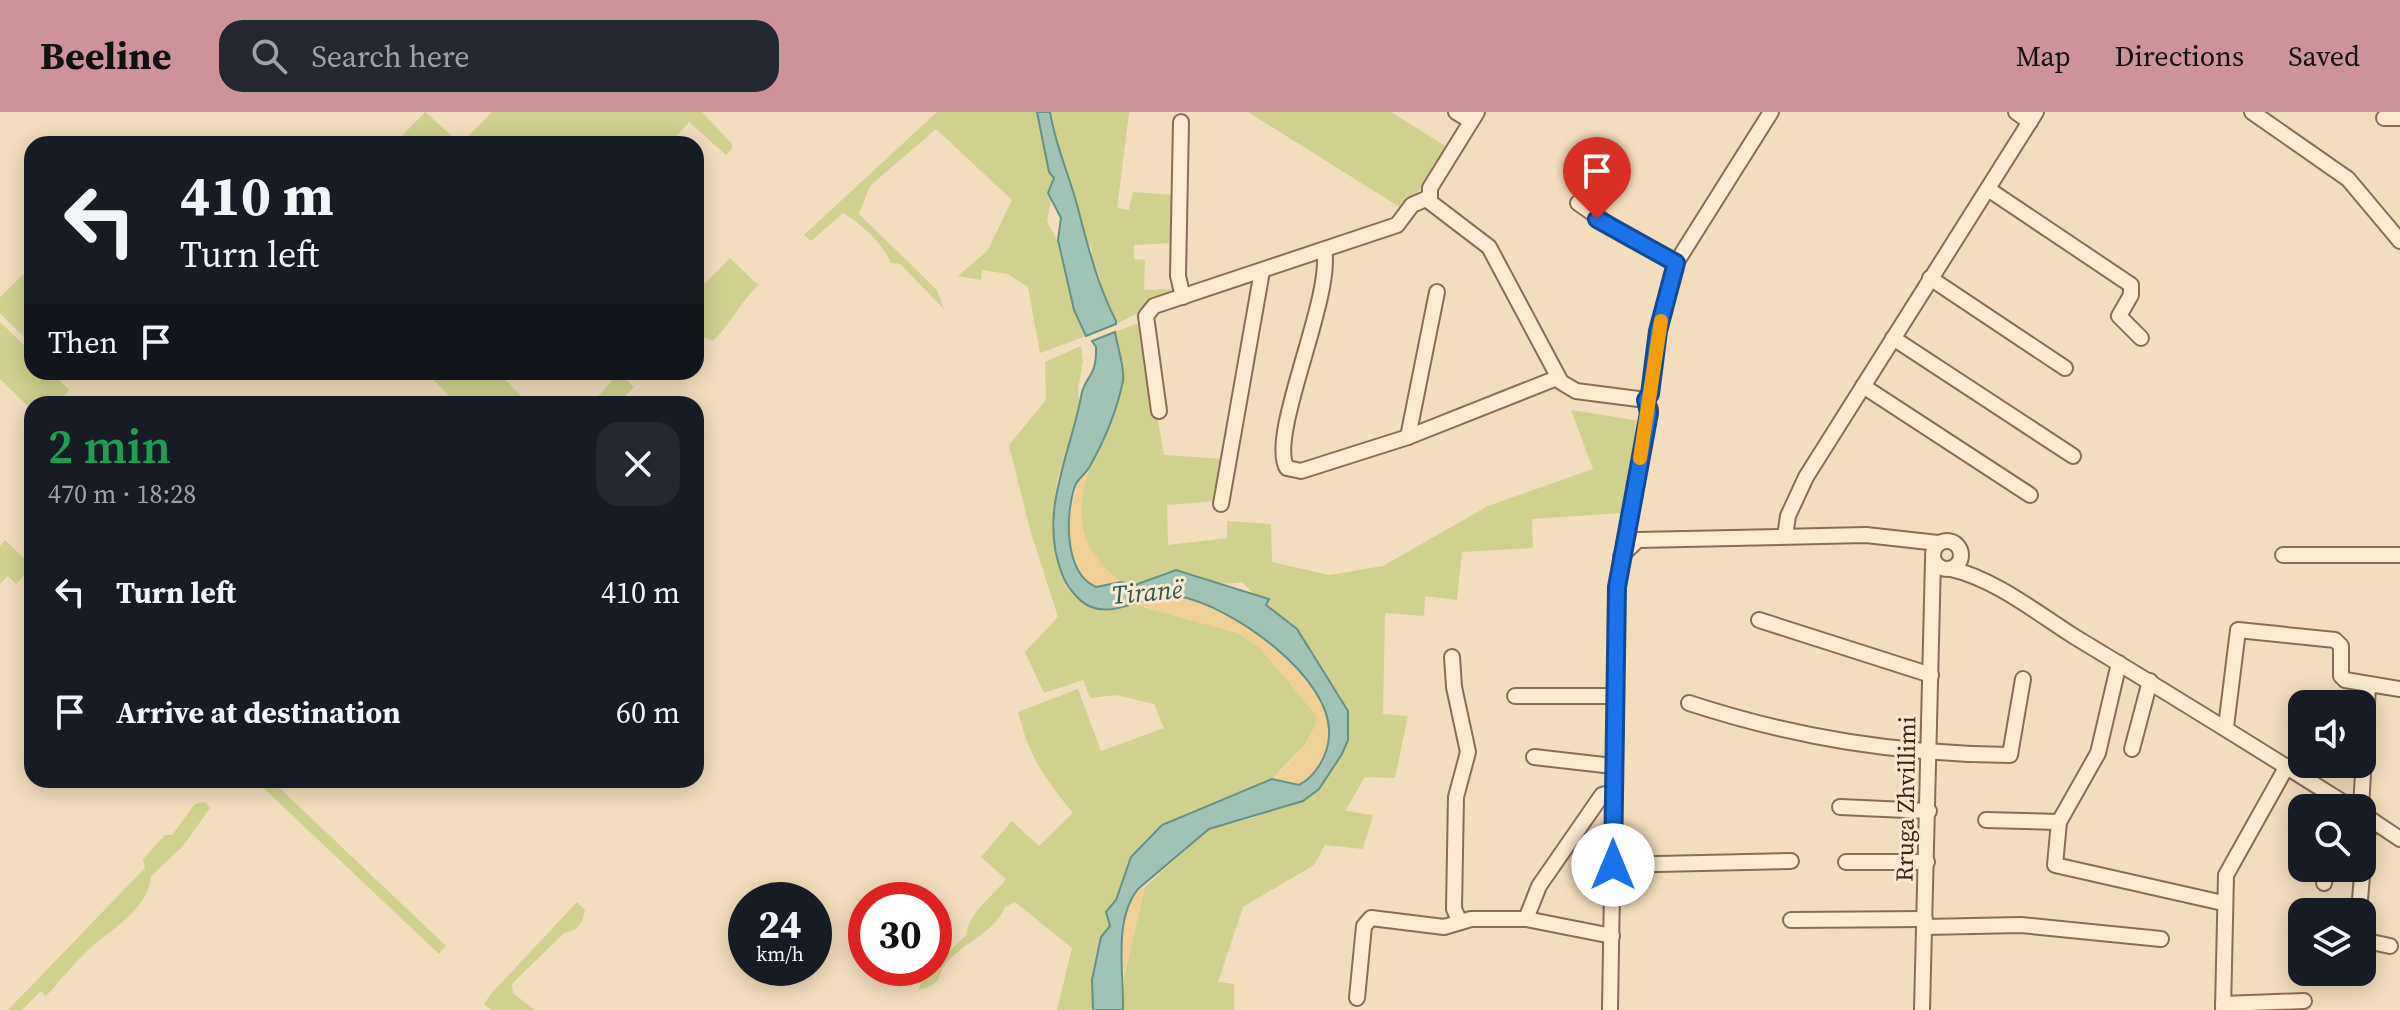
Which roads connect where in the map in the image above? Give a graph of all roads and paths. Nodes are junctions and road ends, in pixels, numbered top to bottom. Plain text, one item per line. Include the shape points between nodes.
1 (1456, 112) edge
2 (1771, 112) edge
3 (2016, 112) edge
4 (2252, 112) edge
5 (1474, 117) edge
6 (2033, 117) edge
7 (2384, 118) dead end
8 (2400, 118) edge
9 (1181, 122) dead end
10 (1988, 189) junction
11 (1428, 198) junction
12 (1578, 203) dead end
13 (2400, 241) edge
14 (1324, 250) junction
15 (1676, 263) junction
16 (1262, 271) junction
17 (1930, 278) junction
18 (1437, 292) dead end
19 (1183, 297) junction
20 (1893, 338) junction
21 (2141, 338) dead end
22 (2065, 368) dead end
23 (1557, 378) junction
24 (1863, 386) junction
25 (1646, 400) junction
26 (1159, 411) dead end
27 (1408, 437) junction
28 (2073, 456) dead end
29 (2030, 495) dead end
30 (1221, 504) dead end
31 (1628, 515) junction
32 (1785, 536) junction
33 (1649, 540) junction
34 (1961, 551) junction
35 (2283, 555) dead end
36 (2400, 555) edge
37 (1621, 556) junction
38 (1940, 559) junction
39 (1987, 584) junction
40 (1759, 620) dead end
41 (1452, 657) dead end
42 (2119, 663) junction
43 (1931, 675) junction
44 (2023, 679) dead end
45 (2150, 681) junction
46 (2368, 686) junction
47 (2400, 689) edge
48 (1515, 696) dead end
49 (1615, 696) junction
50 (1689, 703) dead end
51 (2226, 727) junction
52 (2132, 749) dead end
53 (1929, 754) junction
54 (1534, 757) dead end
55 (1613, 766) junction
56 (2287, 766) junction
57 (1613, 792) junction
58 (2327, 794) edge
59 (2362, 794) edge
60 (1840, 807) dead end
61 (1929, 811) junction
62 (1986, 820) dead end
63 (2059, 822) junction
64 (2376, 824) edge
65 (2400, 839) edge
66 (1791, 861) dead end
67 (1846, 862) dead end
68 (1927, 862) junction
69 (1613, 865) junction
70 (2223, 903) junction
71 (1526, 919) junction
72 (1791, 920) dead end
73 (1460, 922) junction
74 (1925, 923) junction
75 (1612, 936) junction
76 (2161, 939) dead end
77 (2376, 943) edge
78 (2390, 946) dead end
79 (1357, 998) dead end
80 (2304, 1001) dead end
81 (2223, 1007) edge
82 (1610, 1010) edge
83 (1922, 1010) edge

1 - 5 street
2 - 15 street
3 - 6 street
4 - 13 street via 2348,179
5 - 11 street
6 - 10 street
7 - 8 street
9 - 19 street via 1178,276
10 - 17 street
10 - 21 street via 2131,285 2119,316
11 - 14 street via 1412,205 1397,225
11 - 23 street via 1489,247
12 - 15 street
14 - 16 street
14 - 27 street via 1286,430 1284,465 1301,471
15 - 25 street
16 - 19 street
16 - 30 street
17 - 20 street
17 - 22 street
18 - 27 street
19 - 26 street via 1154,306 1146,316
20 - 24 street
20 - 28 street
23 - 25 street via 1576,391
23 - 27 street
24 - 29 street
24 - 32 street via 1806,477
25 - 31 street via 1649,413
31 - 33 street via 1631,530
31 - 37 street
32 - 33 street
32 - 38 street via 1866,535 1910,542
33 - 37 street via 1633,542
34 - 38 street via 1960,560
34 - 38 street via 1951,541
34 - 39 street via 1968,568
35 - 36 street
37 - 49 street
38 - 39 street
38 - 43 street, Rruga Zhvillimi via 1933,588
39 - 42 street
40 - 43 street
41 - 73 street via 1468,752 1456,797 1454,909
42 - 45 street
42 - 63 street via 2098,753
43 - 53 street, Rruga Zhvillimi
44 - 53 street via 2010,755
45 - 51 street
45 - 52 street
46 - 47 street
46 - 51 street via 2341,676 2341,646 2335,640 2238,630
46 - 59 street
48 - 49 street
49 - 55 street
50 - 53 street via 1765,726
51 - 56 street
53 - 61 street, Rruga Zhvillimi
54 - 55 street
55 - 57 street
56 - 58 street
56 - 70 street via 2226,875
57 - 69 street
57 - 71 street via 1602,795 1539,886
60 - 61 street
61 - 68 street, Rruga Zhvillimi
62 - 63 street
63 - 70 street via 2059,868
64 - 65 street
66 - 69 street
67 - 68 street
68 - 74 street, Rruga Zhvillimi
69 - 75 street
70 - 81 street
71 - 73 street
71 - 75 street
72 - 74 street
73 - 79 street via 1444,927 1367,920
74 - 76 street via 2021,925
74 - 83 street, Rruga Zhvillimi
75 - 82 street
77 - 78 street
80 - 81 street

